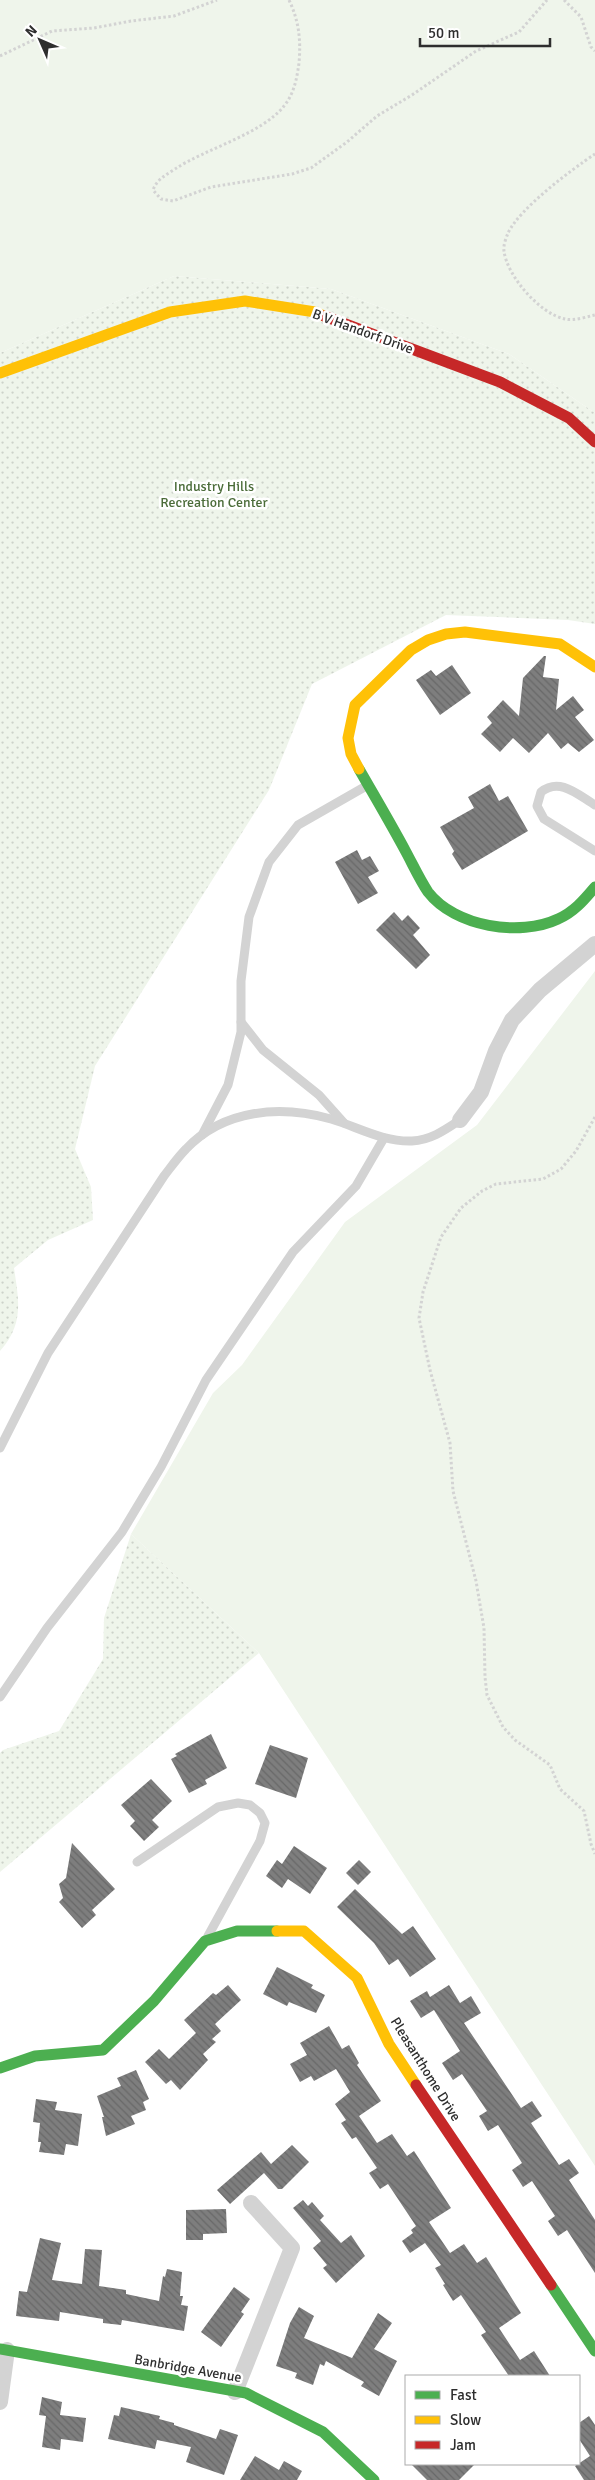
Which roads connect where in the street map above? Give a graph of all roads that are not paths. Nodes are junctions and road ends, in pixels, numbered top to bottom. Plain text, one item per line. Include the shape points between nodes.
1 (0, 373) edge
2 (595, 442) edge
3 (595, 667) edge
4 (368, 784) junction
5 (595, 806) edge
6 (595, 851) edge
7 (595, 887) edge
8 (595, 944) edge
9 (241, 1022) junction
10 (460, 1120) joint
11 (344, 1124) junction
12 (202, 1135) junction
13 (384, 1138) junction
14 (0, 1448) edge
15 (0, 1697) edge
16 (137, 1862) dead end
17 (205, 1941) junction
18 (0, 2068) edge
19 (251, 2203) dead end
20 (3, 2350) edge
21 (595, 2351) edge
22 (235, 2392) junction
23 (0, 2402) edge
24 (374, 2480) edge

1 - 2 street, B V Handorf Drive via 170,312 245,301 315,312 500,382 569,418
3 - 4 street via 560,644 465,632 428,640 411,650 355,705 348,738 351,754
4 - 7 street via 430,893 462,918 508,930 532,927 553,922 575,908
4 - 9 lane via 298,825 269,862 249,917 241,982
5 - 6 lane via 564,786 554,785 541,792 537,806 544,819
8 - 10 street via 540,990 512,1020 480,1092
9 - 11 lane via 263,1050 319,1096
9 - 12 lane via 228,1085
10 - 13 lane via 436,1136 412,1141
11 - 12 lane via 298,1112 272,1110 221,1123
11 - 13 lane
12 - 14 lane via 164,1176 48,1353
13 - 15 lane via 356,1186 292,1252 206,1380 161,1467 122,1532 47,1628
16 - 17 lane via 218,1807 238,1803 250,1805 260,1813 265,1823 260,1841
17 - 18 street via 154,2000 103,2050 35,2056
17 - 21 street, Pleasanthome Drive via 237,1931 304,1931 357,1978 389,2044
19 - 22 street via 292,2248
20 - 22 street, Banbridge Avenue
20 - 23 street
22 - 24 street, Banbridge Avenue via 246,2394 323,2432

